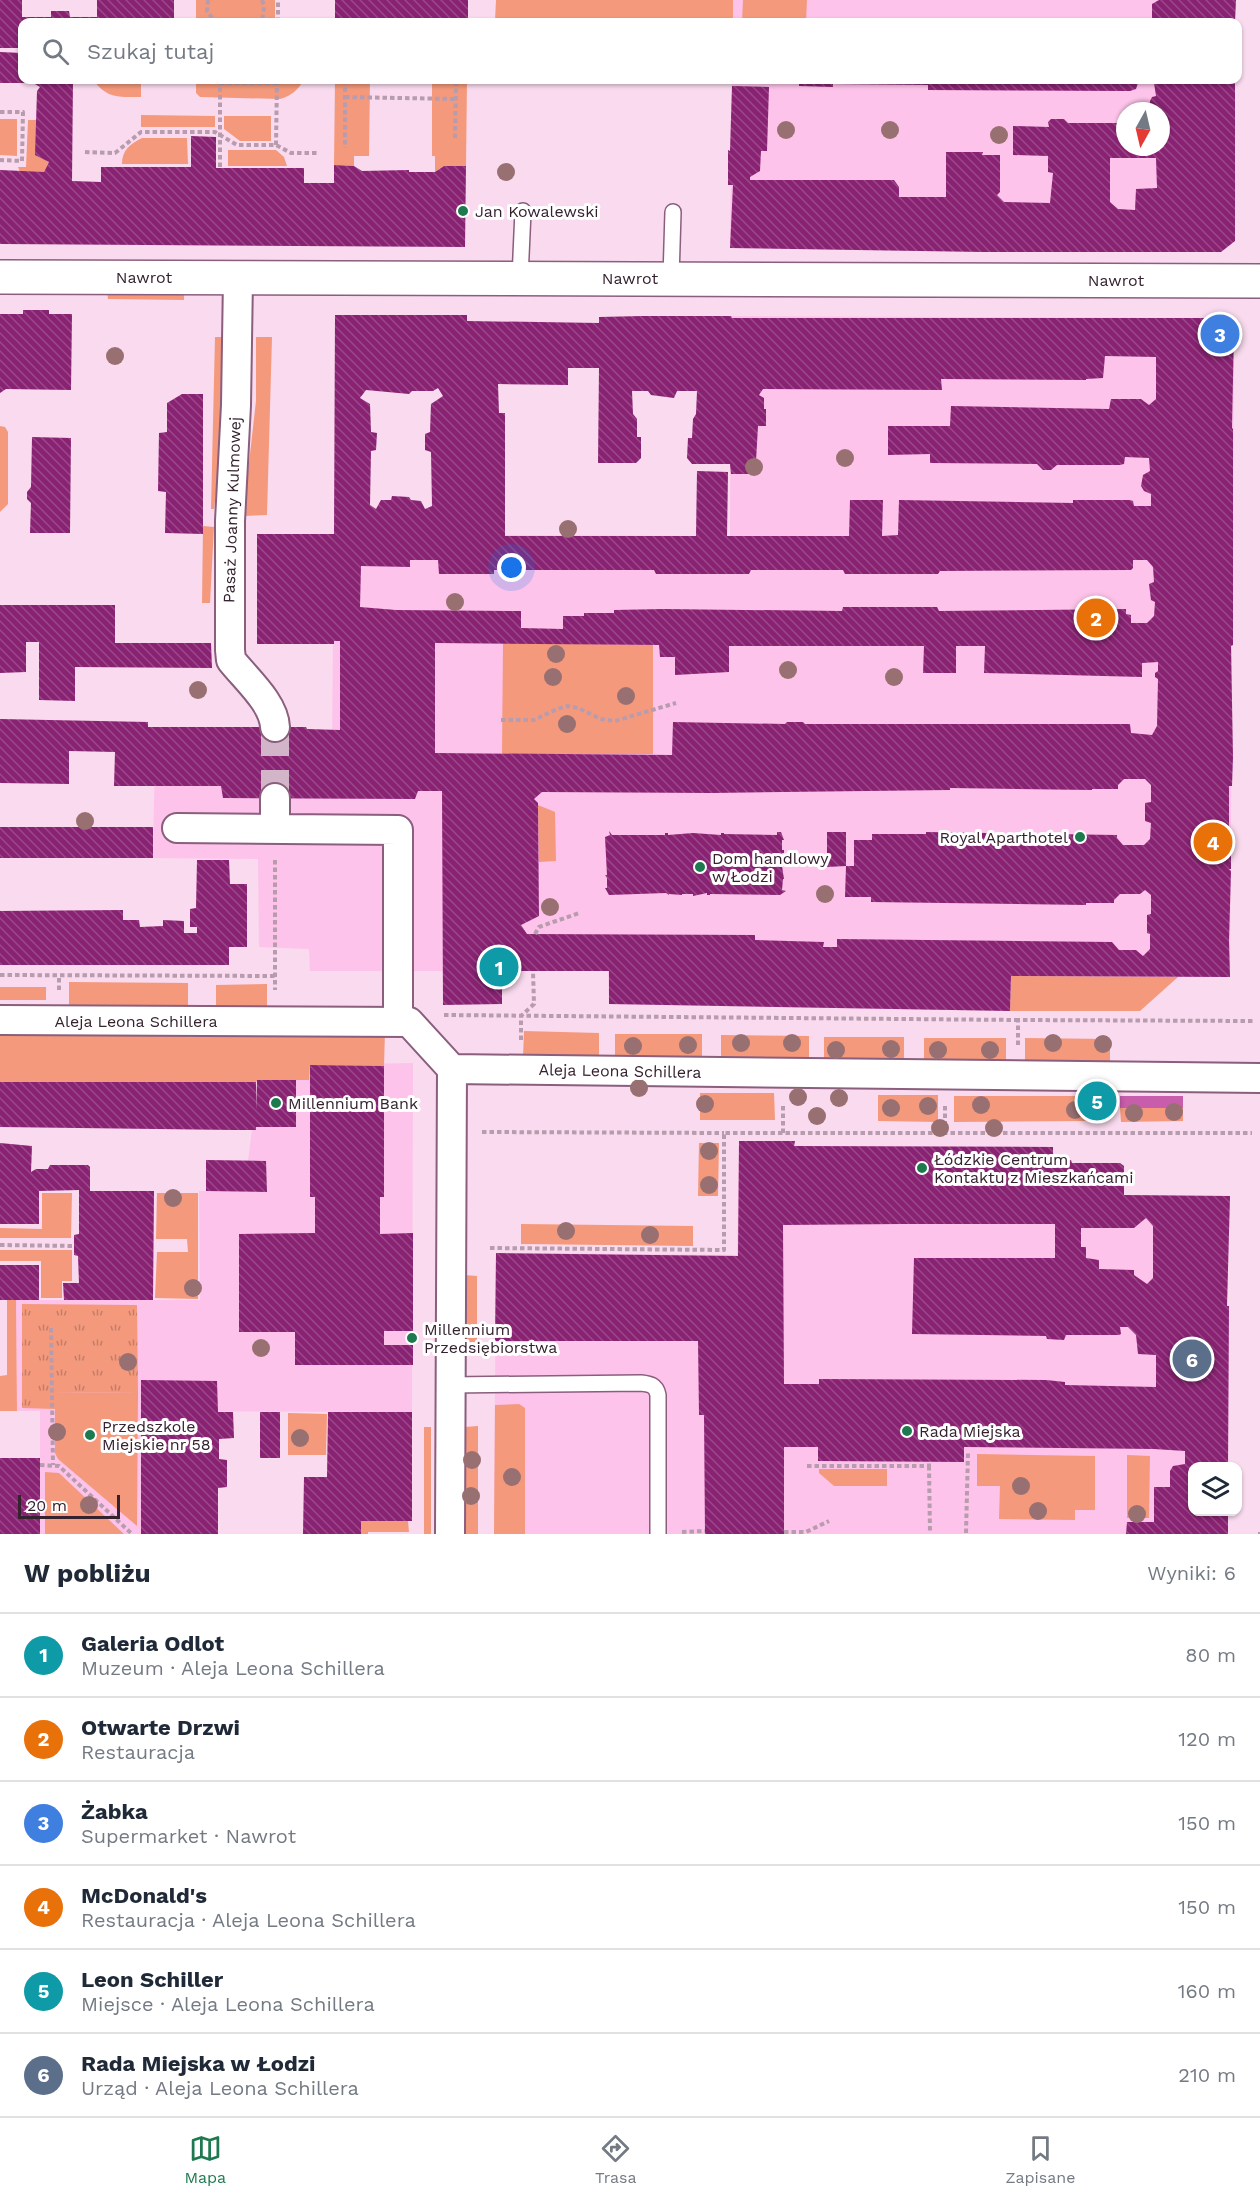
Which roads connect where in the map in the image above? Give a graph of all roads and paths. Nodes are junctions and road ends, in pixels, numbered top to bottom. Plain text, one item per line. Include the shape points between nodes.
1 (208, 0) edge
2 (262, 0) edge
3 (278, 0) edge
4 (212, 18) edge
5 (262, 18) edge
6 (278, 18) edge
7 (220, 84) edge
8 (277, 84) edge
9 (345, 84) edge
10 (456, 84) edge
11 (345, 97) junction
12 (456, 99) junction
13 (0, 112) edge
14 (220, 135) junction
15 (455, 138) dead end
16 (276, 145) junction
17 (345, 148) dead end
18 (85, 152) dead end
19 (319, 153) dead end
20 (0, 160) edge
21 (220, 168) dead end
22 (523, 210) dead end
23 (673, 212) dead end
24 (0, 277) edge
25 (238, 278) junction
26 (520, 278) junction
27 (671, 278) junction
28 (1260, 280) edge
29 (676, 703) dead end
30 (501, 720) dead end
31 (275, 727) tunnel mouth
32 (275, 798) tunnel mouth
33 (177, 828) dead end
34 (274, 829) junction
35 (579, 913) dead end
36 (535, 934) dead end
37 (534, 971) dead end
38 (0, 975) edge
39 (275, 976) junction
40 (521, 1016) junction
41 (0, 1020) edge
42 (1018, 1020) junction
43 (275, 1021) junction
44 (1253, 1021) dead end
45 (403, 1022) junction
46 (452, 1069) junction
47 (520, 1070) junction
48 (1018, 1075) junction
49 (1260, 1078) edge
50 (452, 1131) junction
51 (724, 1133) junction
52 (1252, 1133) dead end
53 (0, 1245) edge
54 (74, 1246) dead end
55 (490, 1248) dead end
56 (51, 1328) dead end
57 (450, 1385) junction
58 (968, 1452) dead end
59 (40, 1465) dead end
60 (52, 1466) junction
61 (807, 1466) dead end
62 (829, 1521) dead end
63 (784, 1532) dead end
64 (930, 1533) edge
65 (966, 1533) edge
66 (132, 1534) edge
67 (450, 1534) edge
68 (658, 1534) edge

1 - 4 path via 207,11
2 - 5 path
3 - 6 path
7 - 14 path
8 - 16 path
9 - 11 path
10 - 12 path
11 - 12 path
11 - 17 path
12 - 15 path
13 - 20 path via 23,112 22,161
14 - 16 path via 237,145
14 - 18 path via 141,132 115,153
14 - 21 path
16 - 19 path via 291,153
22 - 26 lane
23 - 27 lane
24 - 25 street, Nawrot
25 - 26 street, Nawrot
25 - 31 street, Pasaż Joanny Kulmowej via 230,650 231,660 270,706
26 - 27 street, Nawrot
27 - 28 street, Nawrot
29 - 30 path via 615,721 568,706 534,720
32 - 34 street
33 - 34 street
34 - 39 path
34 - 45 street via 398,830
35 - 36 path via 539,927
37 - 40 path via 534,1004
38 - 39 path
39 - 43 path
40 - 42 path
40 - 45 path via 431,1014
40 - 47 path
41 - 43 street, Aleja Leona Schillera
42 - 44 path
42 - 48 path
43 - 45 street, Aleja Leona Schillera
45 - 46 street
46 - 47 street, Aleja Leona Schillera
46 - 50 street
47 - 48 street, Aleja Leona Schillera
48 - 49 street, Aleja Leona Schillera
50 - 51 path
50 - 57 street
51 - 52 path
51 - 55 path via 724,1250
53 - 54 path
56 - 60 path
57 - 67 street
57 - 68 lane via 652,1385 658,1395
58 - 65 path
59 - 60 path
60 - 66 path via 58,1466
61 - 64 path via 929,1464
62 - 63 path via 806,1532

